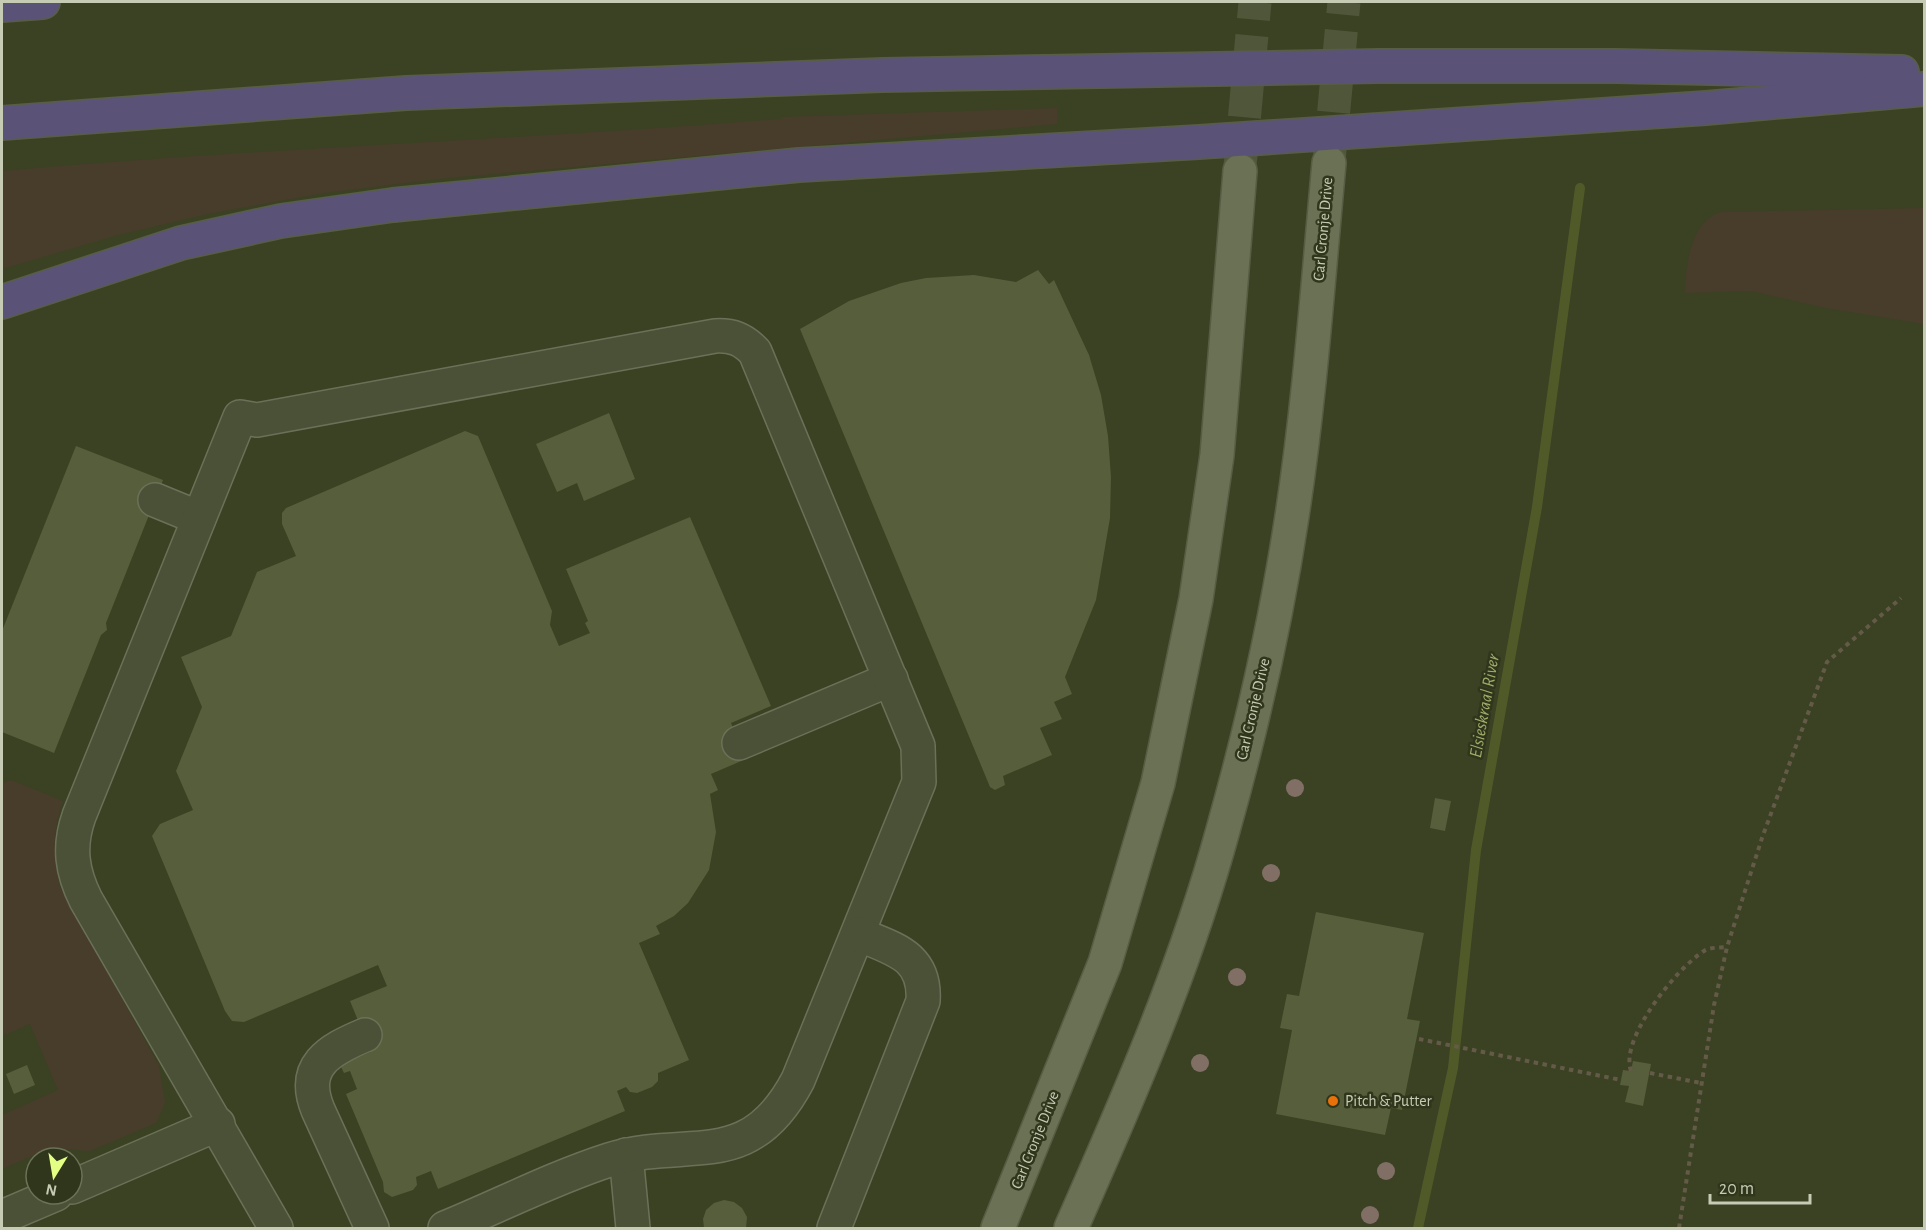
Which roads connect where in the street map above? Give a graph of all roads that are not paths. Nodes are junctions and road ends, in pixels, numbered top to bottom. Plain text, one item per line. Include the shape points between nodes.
1 (43, 2) edge
2 (2, 4) edge
3 (1924, 73) edge
4 (1924, 89) edge
5 (2, 123) edge
6 (1329, 163) tunnel mouth
7 (1240, 171) tunnel mouth
8 (2, 302) edge
9 (155, 500) dead end
10 (199, 518) junction
11 (891, 679) junction
12 (739, 743) dead end
13 (858, 934) junction
14 (365, 1035) dead end
15 (218, 1124) junction
16 (626, 1155) junction
17 (84, 1182) edge
18 (28, 1206) edge
19 (2, 1217) edge
20 (276, 1228) edge
21 (372, 1228) edge
22 (445, 1228) edge
23 (633, 1228) edge
24 (834, 1228) edge
25 (998, 1228) edge
26 (1071, 1228) edge

1 - 2 highway
3 - 5 highway via 1616,66 1379,66 883,75 406,93
4 - 8 highway via 1706,108 799,165 393,205 281,221 181,243
6 - 26 main road, Carl Cronje Drive via 1292,516 1247,739 1193,925 1153,1034
7 - 25 main road, Carl Cronje Drive via 1216,466 1188,644 1158,783 1105,963
9 - 10 lane
10 - 11 lane via 240,417 257,420 728,336 739,339 755,352
10 - 15 lane via 79,816 72,851 77,882 86,900
11 - 12 lane
11 - 13 lane via 918,746 920,782
13 - 16 lane via 798,1080 773,1117 744,1137 719,1147
13 - 24 lane via 910,959 921,975 923,1001
14 - 21 lane via 330,1051 315,1072 312,1085 318,1110
15 - 17 lane
15 - 20 lane
16 - 22 lane
16 - 23 lane
18 - 19 lane

